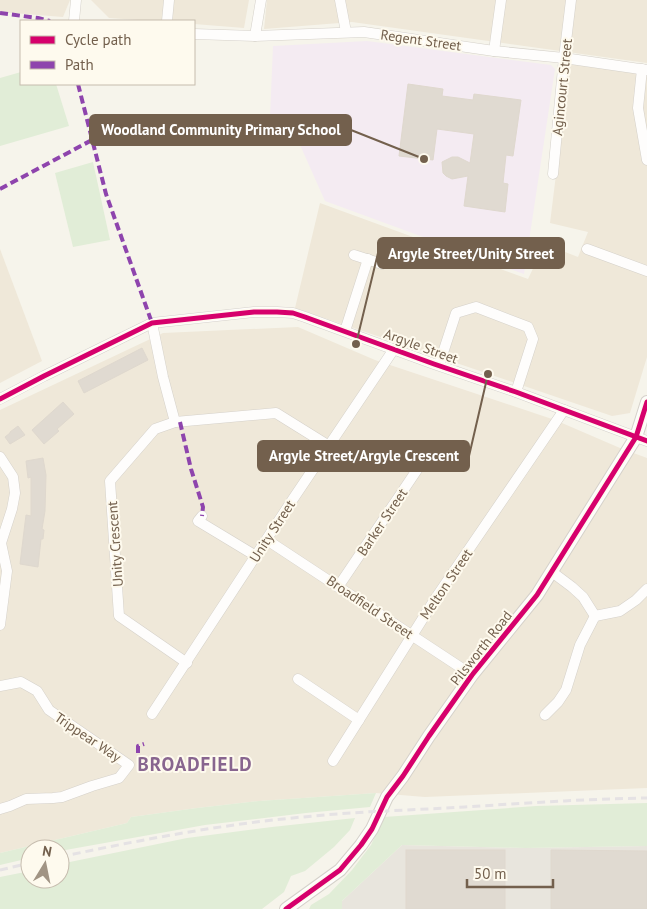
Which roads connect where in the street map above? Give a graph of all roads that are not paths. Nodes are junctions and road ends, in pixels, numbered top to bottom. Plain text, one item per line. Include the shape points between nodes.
1 (76, 0) edge
2 (169, 0) edge
3 (261, 0) edge
4 (340, 0) edge
5 (501, 0) edge
6 (571, 0) edge
7 (74, 20) edge
8 (167, 20) edge
9 (346, 32) junction
10 (195, 34) edge
11 (255, 36) junction
12 (494, 51) junction
13 (564, 58) junction
14 (644, 69) edge
15 (647, 160) edge
16 (553, 174) dead end
17 (587, 249) dead end
18 (354, 255) dead end
19 (368, 259) junction
20 (382, 264) dead end
21 (647, 271) edge
22 (152, 323) junction
23 (345, 331) junction
24 (394, 349) junction
25 (439, 365) junction
26 (516, 392) junction
27 (0, 399) edge
28 (647, 402) edge
29 (564, 410) junction
30 (175, 422) junction
31 (642, 439) edge
32 (329, 446) junction
33 (0, 457) edge
34 (425, 458) dead end
35 (202, 516) dead end
36 (267, 540) junction
37 (1, 543) edge
38 (256, 556) junction
39 (552, 572) junction
40 (338, 587) junction
41 (647, 589) edge
42 (595, 616) junction
43 (0, 625) edge
44 (412, 636) junction
45 (186, 663) junction
46 (472, 675) junction
47 (298, 679) dead end
48 (0, 686) edge
49 (152, 714) dead end
50 (545, 715) dead end
51 (359, 720) junction
52 (333, 760) dead end
53 (0, 809) edge
54 (286, 909) edge

1 - 7 street
2 - 8 street
3 - 11 street
4 - 9 street
5 - 12 street
6 - 13 street, Agincourt Street
9 - 11 street, Regent Street
9 - 12 street, Regent Street
10 - 11 street, Regent Street
12 - 13 street, Regent Street
13 - 14 street, Regent Street
13 - 16 street, Agincourt Street
14 - 15 street via 638,108
17 - 21 street
18 - 19 street
19 - 20 street
19 - 23 street
22 - 23 street, Argyle Street via 276,312 293,313
22 - 27 street, Argyle Street
22 - 30 street
23 - 24 street, Argyle Street
24 - 25 street, Argyle Street
24 - 32 street, Unity Street
25 - 26 street, Argyle Street
25 - 26 street via 456,313 476,307 528,327 533,339
26 - 29 street, Argyle Street
28 - 31 street, Pilsworth Road
29 - 31 street, Argyle Street
29 - 44 street, Melton Street
30 - 32 street, Unity Crescent via 276,414
30 - 45 street, Unity Crescent via 154,429 110,481 119,616
31 - 39 street, Pilsworth Road
32 - 36 street, Unity Street
33 - 37 street via 13,477 15,493
34 - 40 street, Barker Street
35 - 38 street via 198,522
36 - 38 street, Unity Street
36 - 40 street, Broadfield Street
37 - 43 street via 8,571
38 - 45 street, Unity Street
39 - 42 street via 572,586
39 - 46 street, Pilsworth Road
40 - 44 street, Broadfield Street
41 - 42 street via 620,611
42 - 50 street via 580,645 566,690
44 - 46 street, Broadfield Street
44 - 51 street, Melton Street
45 - 49 street, Unity Street
46 - 54 street, Pilsworth Road via 387,797 361,845 340,870
47 - 51 street
48 - 53 street, Trippear Way via 21,682 37,690 49,710 129,765 119,778 62,797 26,799
51 - 52 street, Melton Street

